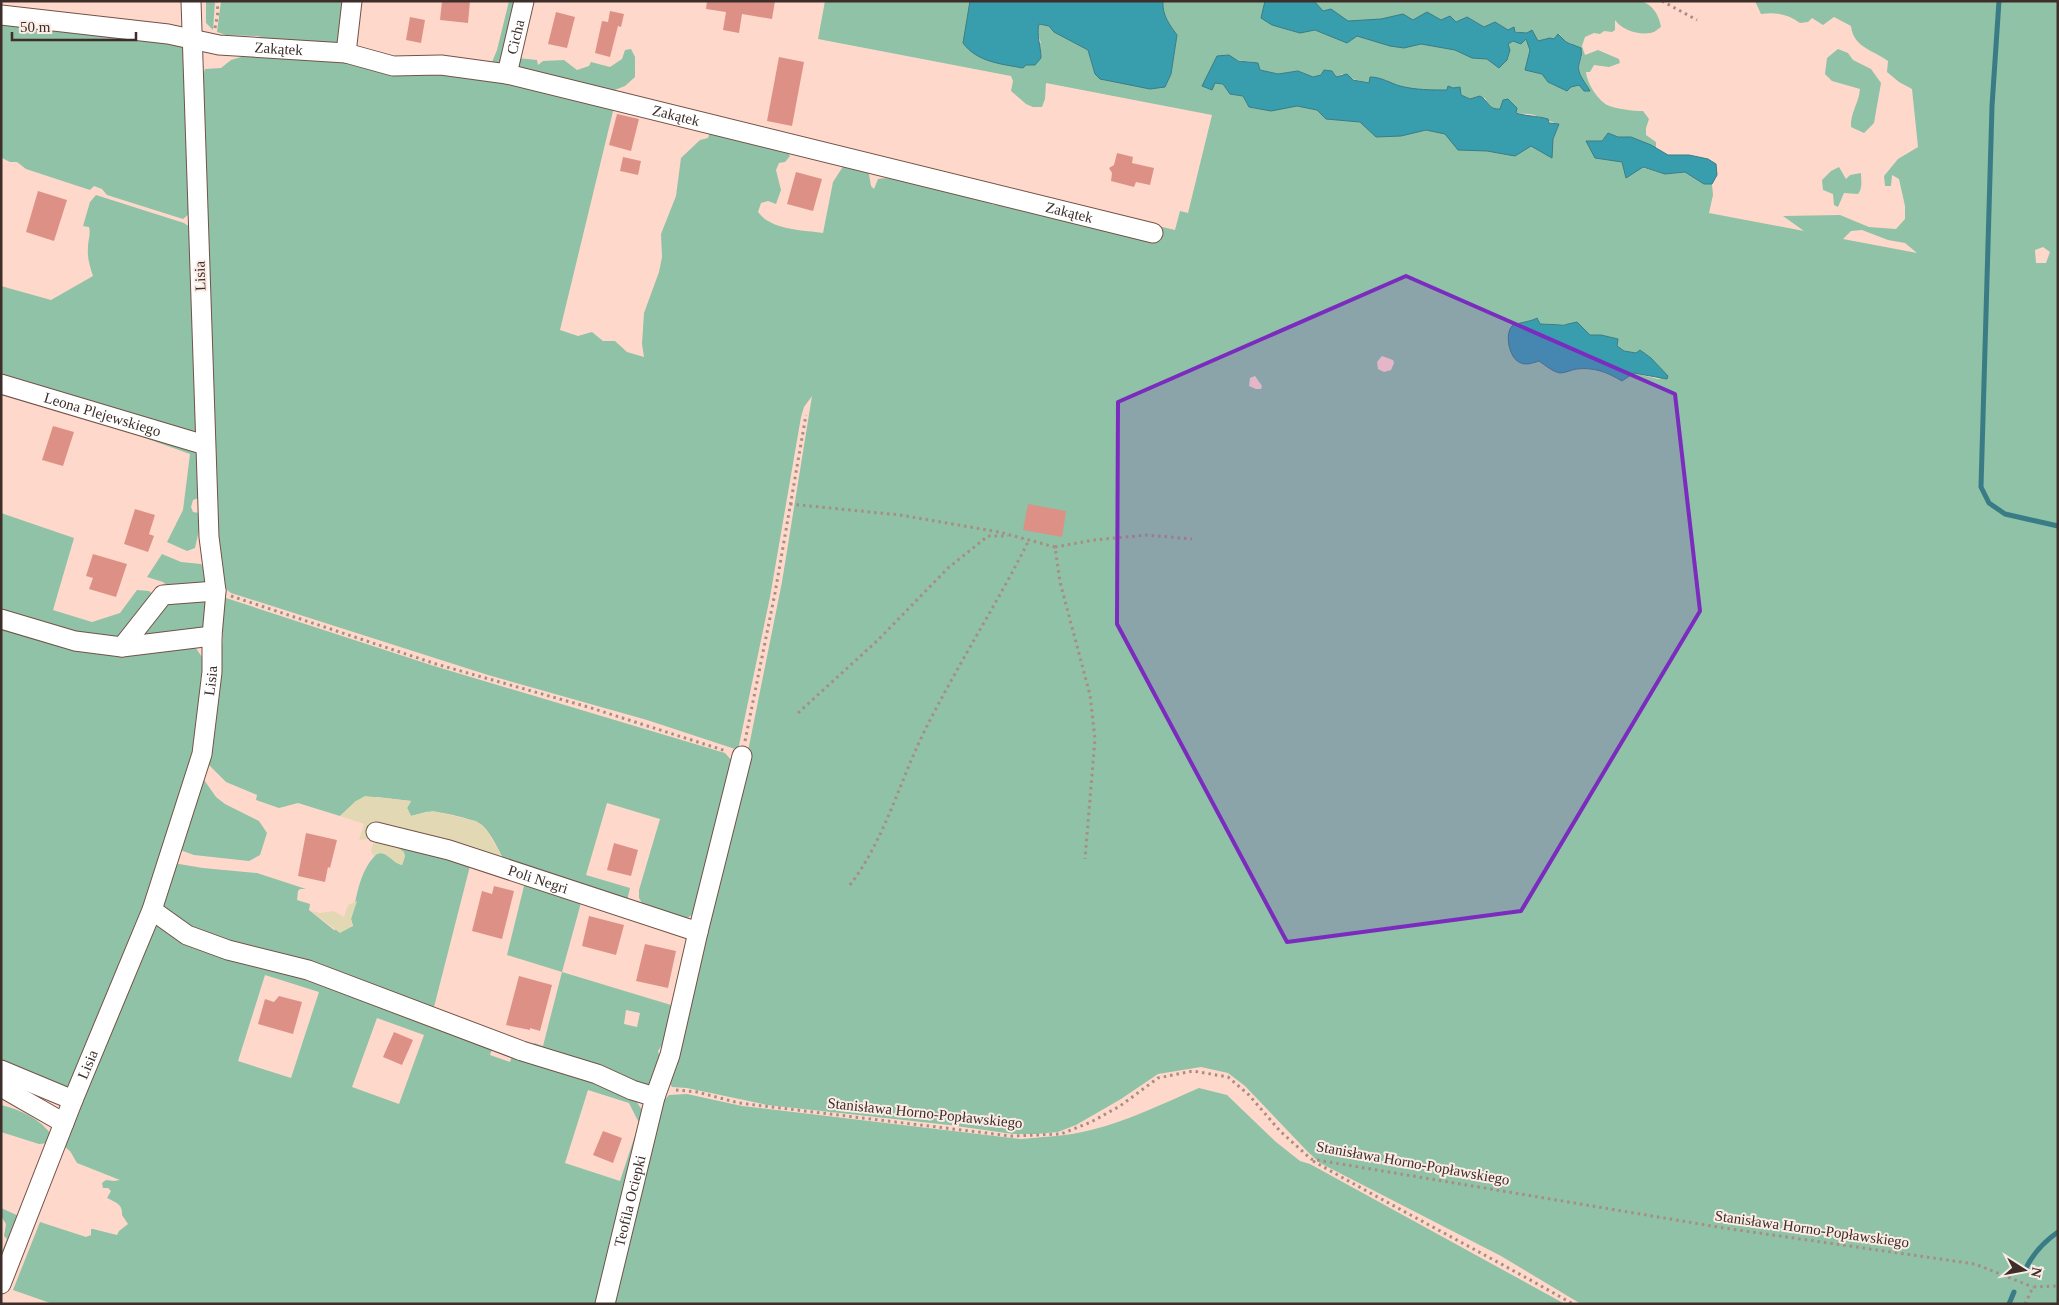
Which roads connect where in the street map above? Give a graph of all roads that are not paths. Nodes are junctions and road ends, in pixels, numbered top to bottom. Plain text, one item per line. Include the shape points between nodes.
1 (191, 1) edge
2 (352, 1) edge
3 (524, 1) edge
4 (1, 15) edge
5 (193, 40) junction
6 (346, 53) junction
7 (507, 74) junction
8 (1153, 233) dead end
9 (1, 384) edge
10 (205, 445) junction
11 (216, 591) junction
12 (1, 619) edge
13 (212, 636) junction
14 (122, 647) junction
15 (742, 756) road end
16 (376, 832) dead end
17 (152, 910) junction
18 (698, 932) junction
19 (1, 1070) edge
20 (1, 1087) edge
21 (655, 1098) junction
22 (74, 1100) junction
23 (64, 1123) junction
24 (1, 1284) edge
25 (606, 1304) edge

1 - 5 street, Lisia
2 - 6 street
3 - 7 street, Cicha
4 - 5 street, Zakątek via 168,34
5 - 6 street, Zakątek
5 - 10 street, Lisia
6 - 7 street, Zakątek via 393,66 441,65
7 - 8 street, Zakątek
9 - 10 street, Leona Plejewskiego
10 - 11 street, Lisia via 209,537
11 - 13 street, Lisia
11 - 14 street via 163,596
12 - 14 street via 75,641
13 - 14 street
13 - 17 street, Lisia via 212,672 202,754
15 - 18 street, Teofila Ociepki
16 - 18 street, Poli Negri via 449,850
17 - 21 street via 186,935 228,950 308,970
17 - 22 street, Lisia
18 - 21 street, Teofila Ociepki via 670,1055
19 - 22 street
20 - 23 street
21 - 25 street, Teofila Ociepki
22 - 23 street, Lisia
23 - 24 street, Lisia

